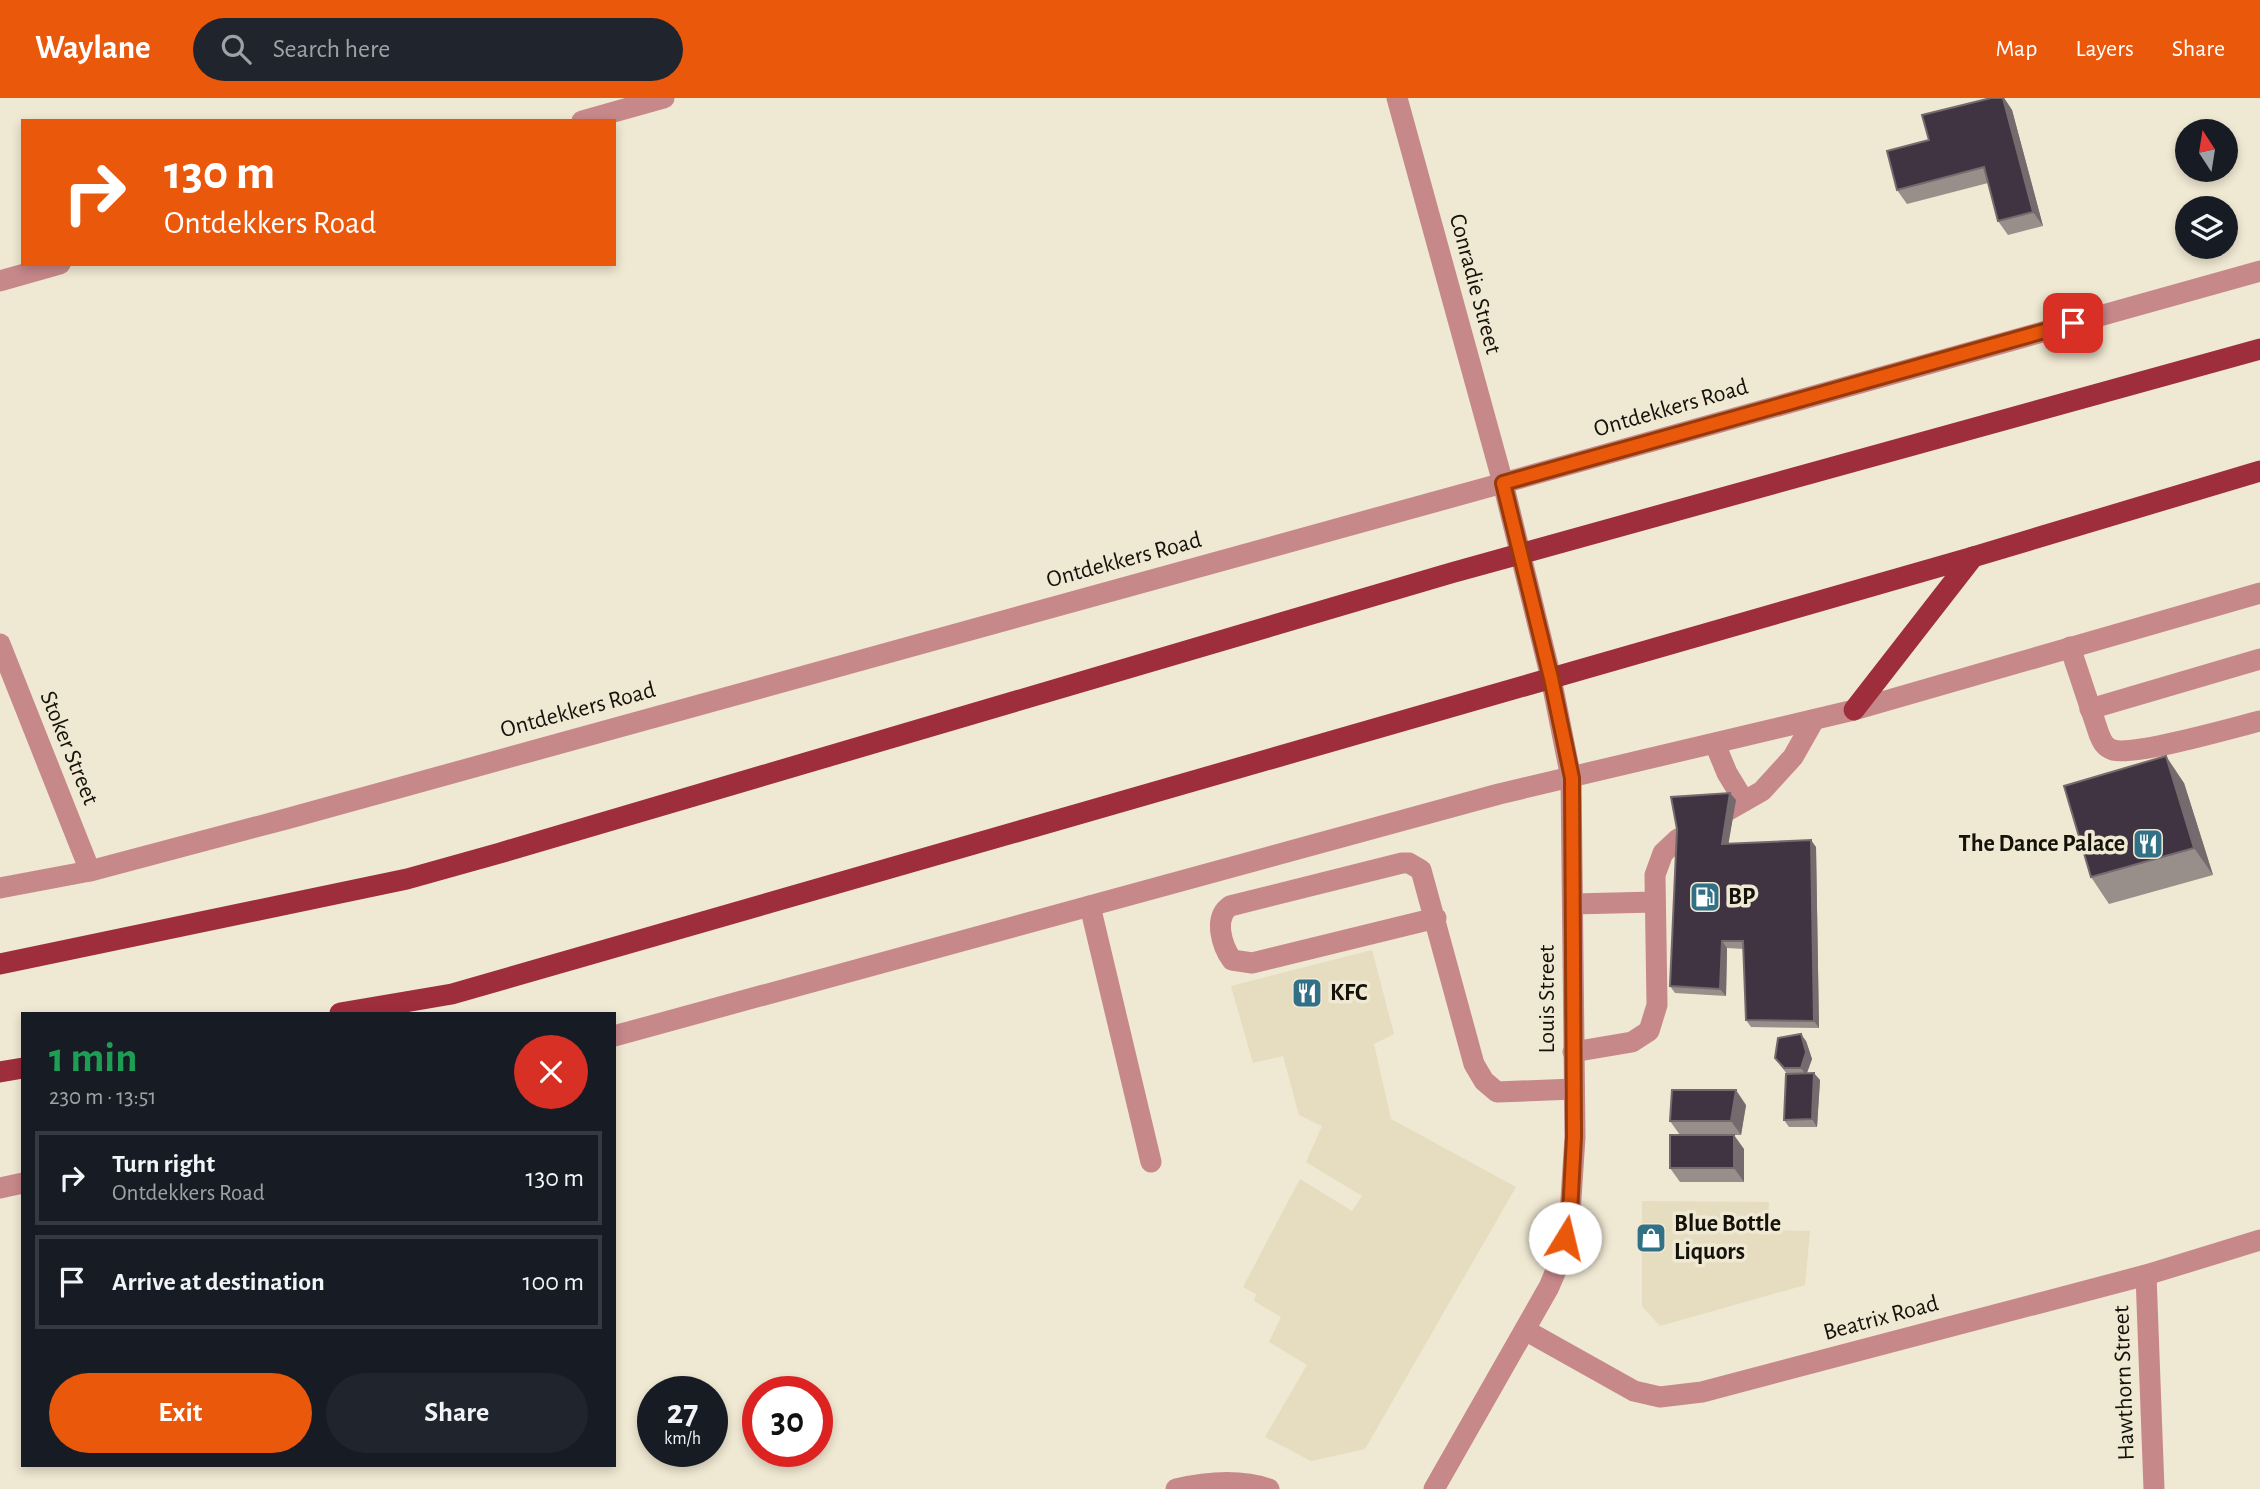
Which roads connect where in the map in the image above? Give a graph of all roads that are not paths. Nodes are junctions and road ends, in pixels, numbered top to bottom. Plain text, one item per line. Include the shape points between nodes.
1 (664, 98) edge
2 (1397, 98) edge
3 (589, 119) edge
4 (53, 266) edge
5 (2260, 271) edge
6 (0, 281) edge
7 (2260, 349) edge
8 (2260, 471) edge
9 (1503, 483) junction
10 (1520, 554) junction
11 (1973, 558) junction
12 (2260, 593) edge
13 (0, 644) edge
14 (2070, 647) junction
15 (2260, 659) edge
16 (1551, 678) junction
17 (2090, 709) junction
18 (1854, 710) junction
19 (1814, 720) junction
20 (2260, 721) edge
21 (1715, 744) junction
22 (1572, 778) junction
23 (1744, 802) junction
24 (90, 871) junction
25 (0, 888) edge
26 (1655, 902) junction
27 (1573, 904) junction
28 (1090, 906) junction
29 (1436, 918) junction
30 (0, 964) edge
31 (346, 1012) edge
32 (616, 1035) edge
33 (1573, 1052) junction
34 (21, 1068) edge
35 (0, 1072) edge
36 (1574, 1089) junction
37 (1151, 1162) dead end
38 (21, 1183) edge
39 (0, 1188) edge
40 (2260, 1240) edge
41 (2146, 1275) junction
42 (1525, 1330) junction
43 (1176, 1489) edge
44 (1269, 1489) edge
45 (1434, 1489) edge
46 (2154, 1489) edge

1 - 3 street
2 - 9 street, Conradie Street
4 - 6 street
5 - 9 street, Ontdekkers Road
7 - 10 main road
8 - 11 main road
9 - 10 street, Louis Street
9 - 24 street, Ontdekkers Road
10 - 16 street, Louis Street
10 - 30 main road via 407,879
11 - 16 main road
11 - 18 main road
12 - 14 street
13 - 24 street, Stoker Street
14 - 17 street
14 - 18 street
15 - 17 street
16 - 22 street, Louis Street
16 - 31 main road via 452,994
17 - 20 street via 2103,743 2116,751
18 - 19 street
19 - 21 street
19 - 23 street via 1786,766
21 - 22 street
21 - 23 street
22 - 27 street, Louis Street
22 - 28 street
23 - 26 street via 1678,839 1663,853 1655,875
24 - 25 street, Ontdekkers Road
26 - 27 street
26 - 33 street via 1657,1004 1649,1031 1632,1042
27 - 33 street, Louis Street
28 - 32 street
28 - 37 street
29 - 29 street via 1421,870 1402,863 1230,906 1221,916 1220,927 1232,960 1252,963
29 - 36 street via 1465,1038 1484,1081 1497,1092
33 - 36 street, Louis Street
34 - 35 main road
36 - 42 street, Louis Street via 1570,1214 1560,1261
38 - 39 street
40 - 41 street, Beatrix Road
41 - 42 street, Beatrix Road via 1703,1392 1660,1397 1634,1391
41 - 46 street, Hawthorn Street
42 - 45 street, Louis Street
43 - 44 street via 1244,1483

